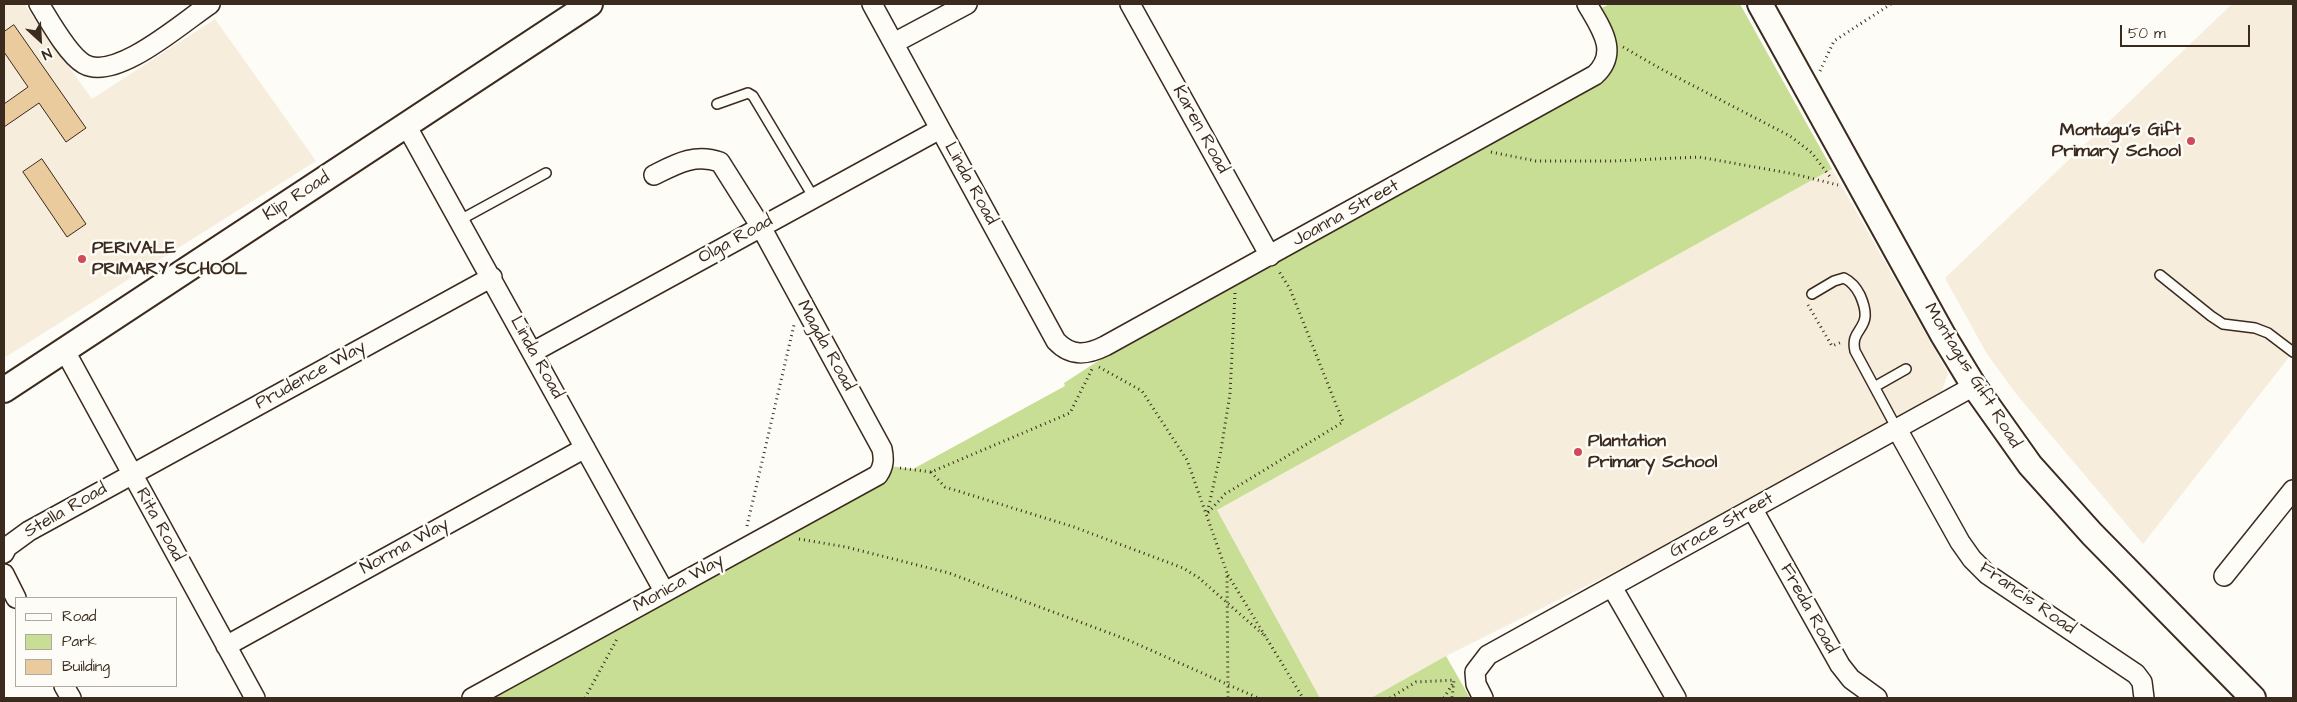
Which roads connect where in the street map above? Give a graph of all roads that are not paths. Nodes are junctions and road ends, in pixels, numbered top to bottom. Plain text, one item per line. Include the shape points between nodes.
1 (38, 4) edge
2 (210, 4) edge
3 (590, 4) edge
4 (872, 4) edge
5 (967, 4) edge
6 (1130, 4) edge
7 (1587, 4) edge
8 (1760, 4) edge
9 (894, 43) junction
10 (717, 104) dead end
11 (406, 125) junction
12 (940, 129) junction
13 (546, 173) dead end
14 (654, 176) dead end
15 (814, 198) junction
16 (460, 220) junction
17 (761, 227) junction
18 (1270, 256) junction
19 (2160, 276) dead end
20 (492, 277) junction
21 (1812, 294) road end
22 (65, 351) junction
23 (533, 352) junction
24 (2293, 352) edge
25 (1079, 354) joint
26 (1906, 369) dead end
27 (1876, 386) junction
28 (1974, 386) junction
29 (4, 390) edge
30 (1897, 429) junction
31 (585, 448) junction
32 (882, 466) joint
33 (131, 474) junction
34 (2293, 490) edge
35 (1753, 510) junction
36 (4, 553) edge
37 (4, 574) edge
38 (2224, 576) dead end
39 (1612, 587) junction
40 (664, 591) junction
41 (16, 597) edge
42 (226, 646) junction
43 (65, 687) edge
44 (71, 698) edge
45 (255, 698) edge
46 (472, 698) edge
47 (1483, 698) edge
48 (1676, 698) edge
49 (1877, 698) edge
50 (2144, 698) edge
51 (2253, 698) edge

1 - 2 street via 70,50 84,64 110,68 126,62
3 - 11 street, Klip Road
4 - 9 street, Linda Road
5 - 9 street
6 - 18 street, Karen Road
7 - 18 street, Joanna Street via 1608,46 1606,61 1595,75
8 - 28 street, Montagus Gift Road
9 - 12 street, Linda Road
10 - 15 lane via 741,94 753,96
11 - 16 street, Linda Road
11 - 22 street, Klip Road
12 - 15 street, Olga Road
12 - 25 street, Linda Road via 1056,341 1070,352
13 - 16 lane
14 - 17 street, Magda Road via 680,162 696,158 720,162
15 - 17 street, Olga Road
16 - 20 street, Linda Road
17 - 23 street, Olga Road
17 - 32 street, Magda Road via 882,449
18 - 25 street, Joanna Street via 1096,351
19 - 24 lane via 2223,324 2268,333
20 - 23 street, Linda Road
20 - 33 street, Prudence Way
21 - 27 lane via 1834,280 1844,278 1855,285 1867,316 1855,337 1855,351
22 - 29 street, Klip Road
22 - 33 street, Rita Road
23 - 31 street, Linda Road
26 - 27 lane
27 - 30 lane
28 - 30 street, Grace Street
28 - 51 street, Montagus Gift Road via 2042,479
30 - 35 street, Grace Street
30 - 50 street, Francis Road via 1972,559 1987,574 2136,674 2142,682
31 - 40 street, Linda Road
31 - 42 street, Norma Way
32 - 40 street, Monica Way via 878,475
33 - 36 street, Stella Road via 29,530
33 - 42 street, Rita Road
34 - 38 street
35 - 39 street, Grace Street
35 - 49 street, Freda Road via 1840,664 1851,678
37 - 41 street
39 - 47 street, Grace Street via 1488,656 1475,672 1476,684
39 - 48 street
40 - 46 street, Monica Way
42 - 45 street, Rita Road
43 - 44 street

